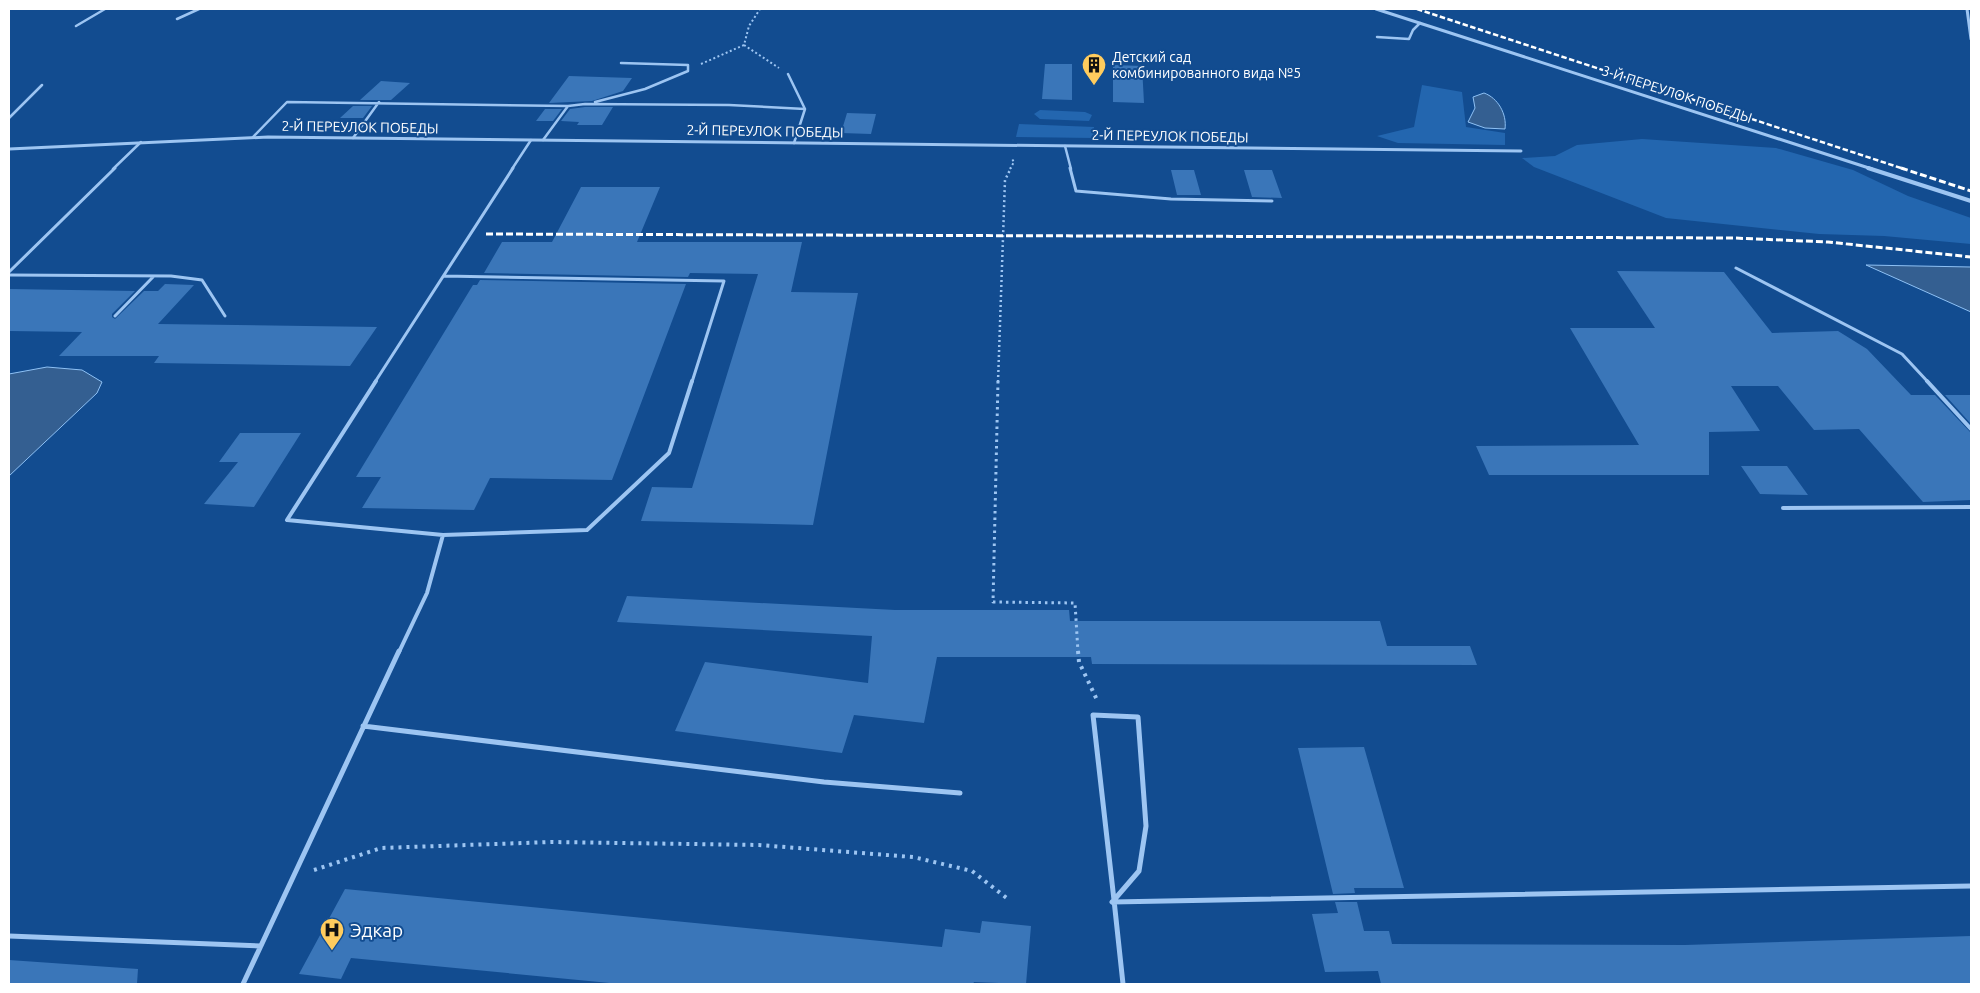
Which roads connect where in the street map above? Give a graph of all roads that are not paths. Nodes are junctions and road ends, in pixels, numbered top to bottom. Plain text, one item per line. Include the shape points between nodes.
1 (106, 9) edge
2 (199, 9) edge
3 (1376, 9) edge
4 (1966, 9) edge
5 (177, 19) dead end
6 (1420, 23) junction
7 (76, 26) dead end
8 (1377, 37) dead end
9 (1971, 39) edge
10 (621, 63) dead end
11 (788, 74) road end
12 (42, 85) dead end
13 (380, 102) junction
14 (588, 104) junction
15 (568, 106) junction
16 (805, 109) junction
17 (9, 118) edge
18 (253, 137) junction
19 (353, 138) junction
20 (531, 140) junction
21 (543, 140) junction
22 (141, 142) junction
23 (794, 143) junction
24 (1065, 146) junction
25 (9, 149) edge
26 (1521, 151) dead end
27 (1272, 201) dead end
28 (1971, 201) edge
29 (1736, 268) dead end
30 (9, 274) edge
31 (154, 276) junction
32 (444, 276) junction
33 (115, 316) dead end
34 (225, 316) dead end
35 (1971, 429) edge
36 (1971, 507) edge
37 (1783, 508) dead end
38 (443, 535) junction
39 (362, 726) junction
40 (960, 793) dead end
41 (1971, 886) edge
42 (1112, 902) junction
43 (9, 936) edge
44 (261, 946) junction
45 (243, 984) edge
46 (1123, 984) edge

1 - 7 lane
2 - 5 lane
3 - 6 street, 3-Й ПЕРЕУЛОК ПОБЕДЫ
4 - 9 street
6 - 8 lane via 1410,39
6 - 28 street, 3-Й ПЕРЕУЛОК ПОБЕДЫ
10 - 14 lane via 688,65 688,70 645,89
11 - 16 lane
12 - 17 lane
13 - 15 lane
13 - 18 lane via 287,102
13 - 19 lane
14 - 15 lane
14 - 16 lane
15 - 21 lane
16 - 23 lane
18 - 19 street, 2-Й ПЕРЕУЛОК ПОБЕДЫ
18 - 22 street, 2-Й ПЕРЕУЛОК ПОБЕДЫ
19 - 20 street, 2-Й ПЕРЕУЛОК ПОБЕДЫ
20 - 21 street, 2-Й ПЕРЕУЛОК ПОБЕДЫ
20 - 32 lane
21 - 23 street, 2-Й ПЕРЕУЛОК ПОБЕДЫ
22 - 25 street, 2-Й ПЕРЕУЛОК ПОБЕДЫ
22 - 30 lane
23 - 24 street, 2-Й ПЕРЕУЛОК ПОБЕДЫ
24 - 26 street, 2-Й ПЕРЕУЛОК ПОБЕДЫ
24 - 27 lane via 1076,191 1171,199
29 - 35 lane via 1902,354
30 - 31 lane
31 - 33 lane
31 - 34 lane via 202,280
32 - 38 lane via 287,520
32 - 38 lane via 724,281 669,453 586,530
36 - 37 lane
38 - 39 lane via 427,593
39 - 40 lane via 824,782
39 - 44 lane
41 - 42 lane
42 - 42 lane via 1093,715 1103,714 1138,717 1146,826 1138,871
42 - 46 lane
43 - 44 lane
44 - 45 lane

